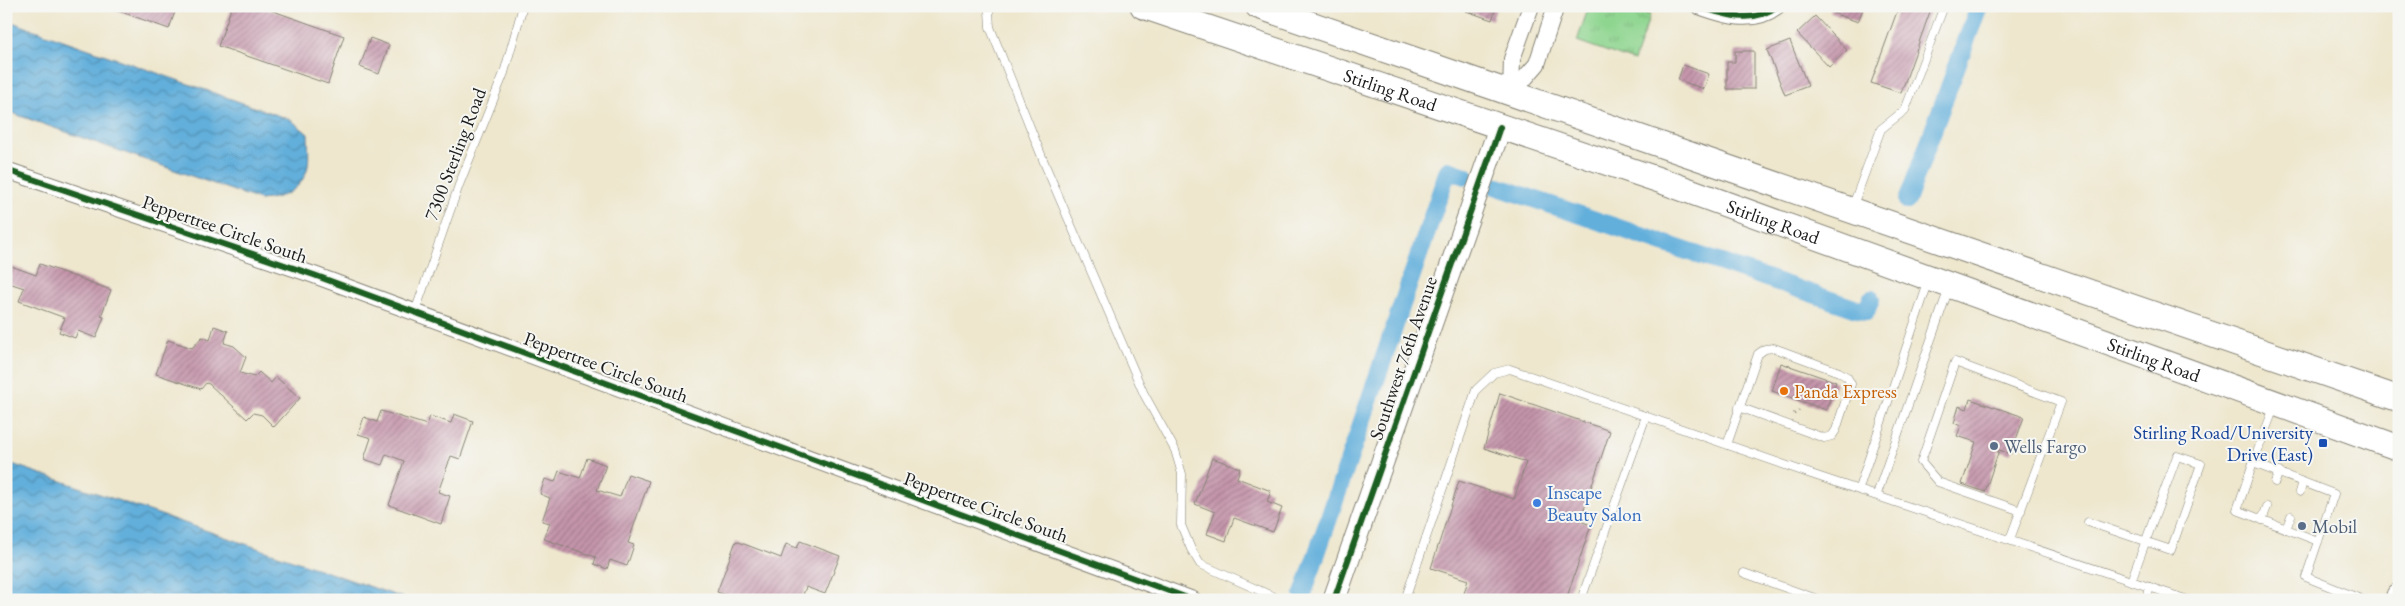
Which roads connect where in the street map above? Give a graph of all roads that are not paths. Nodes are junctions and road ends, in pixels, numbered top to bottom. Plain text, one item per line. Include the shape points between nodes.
1 (523, 6) edge
2 (992, 6) edge
3 (1143, 6) edge
4 (1258, 6) edge
5 (1531, 6) edge
6 (1556, 6) edge
7 (1699, 6) edge
8 (1944, 6) edge
9 (1772, 9) edge
10 (1511, 94) junction
11 (1455, 112) junction
12 (1500, 127) junction
13 (6, 170) edge
14 (1848, 209) junction
15 (1792, 229) junction
16 (1940, 282) junction
17 (415, 312) junction
18 (2399, 399) edge
19 (2276, 403) junction
20 (1739, 408) junction
21 (1646, 416) junction
22 (1726, 444) junction
23 (2399, 448) edge
24 (2254, 463) junction
25 (2278, 472) junction
26 (2275, 482) dead end
27 (2303, 482) junction
28 (1859, 488) junction
29 (2300, 492) dead end
30 (1877, 494) junction
31 (2267, 507) dead end
32 (2021, 511) junction
33 (2291, 516) dead end
34 (2262, 520) junction
35 (2088, 522) dead end
36 (2286, 529) junction
37 (2010, 539) junction
38 (2145, 541) junction
39 (2318, 541) junction
40 (1744, 573) dead end
41 (2131, 580) junction
42 (2150, 587) junction
43 (1192, 600) edge
44 (1281, 600) edge
45 (1334, 600) edge
46 (1405, 600) edge
47 (1581, 600) edge
48 (1820, 600) edge
49 (2146, 600) edge
50 (2188, 600) edge
51 (2363, 600) edge

1 - 17 lane, 7300 Sterling Road via 504,73 459,185
2 - 44 lane via 989,11 990,27 1046,167 1144,394 1174,450 1182,474 1182,524 1191,549 1200,564
3 - 11 main road, Stirling Road
4 - 10 main road, Stirling Road
5 - 10 street via 1512,59
6 - 10 street via 1537,64
7 - 9 street via 1739,17
8 - 14 lane via 1905,110 1881,129
10 - 11 main road via 1490,107
10 - 14 main road, Stirling Road
11 - 12 main road, Stirling Road
12 - 15 main road, Stirling Road
12 - 45 street, Southwest 76th Avenue
13 - 17 street, Peppertree Circle South
14 - 15 main road via 1821,222
14 - 18 main road, Stirling Road
15 - 16 main road, Stirling Road
16 - 19 main road, Stirling Road
16 - 28 lane
16 - 30 lane
17 - 43 street, Peppertree Circle South
19 - 23 main road, Stirling Road
19 - 24 lane
20 - 20 lane via 1758,354 1765,349 1774,348 1839,372 1851,384 1836,430 1832,436 1824,438
20 - 22 lane
21 - 22 lane
21 - 46 lane via 1510,369 1494,373 1476,390
21 - 47 lane
22 - 28 lane
24 - 25 lane
24 - 34 lane via 2237,510
25 - 26 lane
25 - 27 lane
27 - 29 lane
27 - 39 lane via 2334,494
28 - 30 lane
30 - 37 lane
31 - 34 lane
32 - 32 lane via 1938,482 1921,462 1955,362 2061,402
32 - 37 lane
33 - 36 lane
34 - 36 lane
35 - 38 lane
36 - 39 lane
37 - 41 lane
38 - 38 lane via 2177,456 2201,464 2170,550
38 - 41 lane
39 - 51 lane via 2306,577
40 - 48 lane
41 - 42 lane
42 - 49 lane
42 - 50 lane

